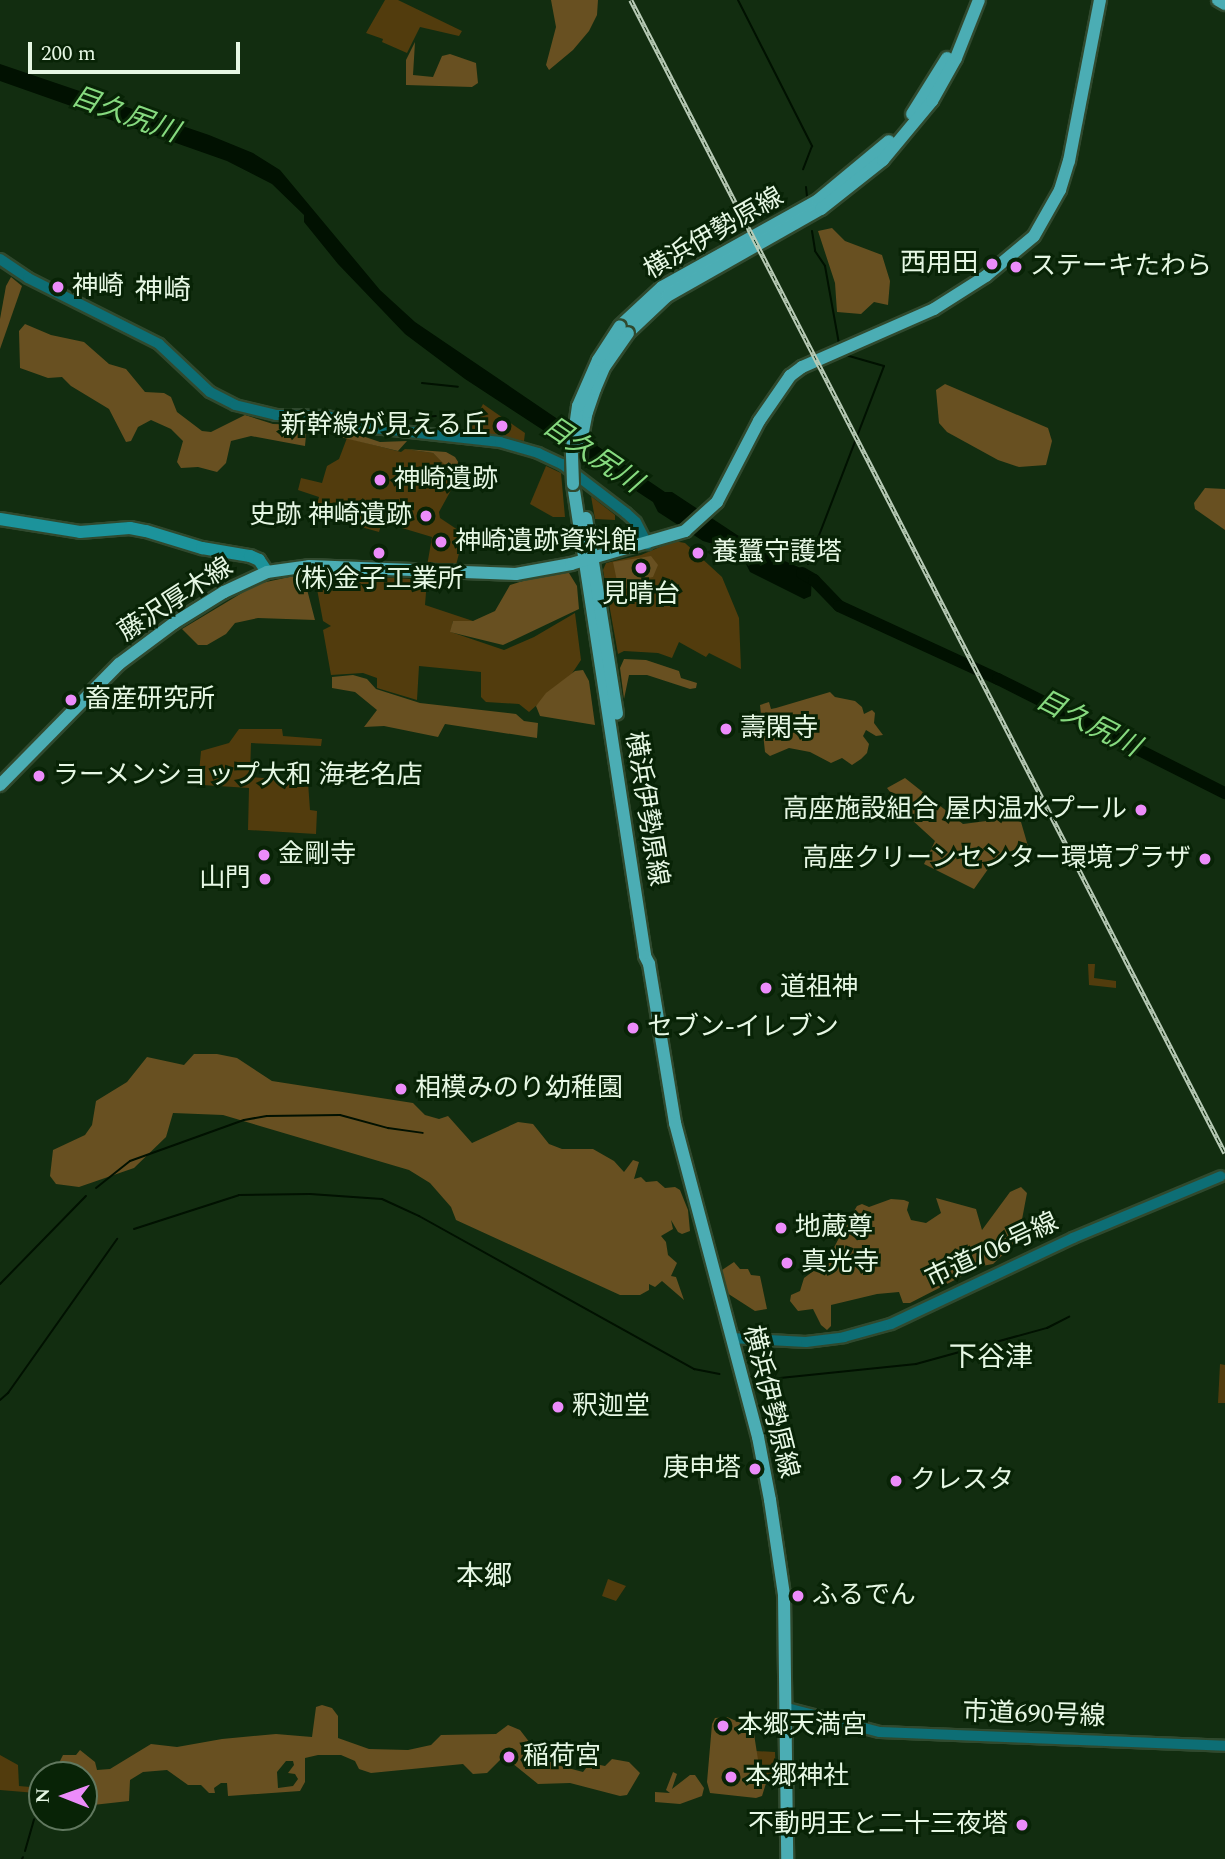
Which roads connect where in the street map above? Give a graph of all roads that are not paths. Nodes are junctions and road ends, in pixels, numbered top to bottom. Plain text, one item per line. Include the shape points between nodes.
1 (970, 0) edge
2 (979, 0) edge
3 (1100, 0) edge
4 (1218, 0) edge
5 (1225, 4) edge
6 (0, 258) edge
7 (624, 329) junction
8 (0, 519) edge
9 (647, 544) junction
10 (588, 559) junction
11 (267, 572) junction
12 (0, 785) edge
13 (1221, 1176) dead end
14 (731, 1338) junction
15 (787, 1708) junction
16 (1225, 1746) edge
17 (788, 1859) edge

1 - 7 main road, 横浜伊勢原線 via 949,54 929,88 879,152 818,200 662,287
2 - 7 main road, 横浜伊勢原線 via 932,102 883,160 821,209 667,296
3 - 9 main road via 1069,161 1060,190 1034,236 986,276 934,309 803,367 777,391 709,512 682,533
4 - 5 main road
6 - 9 street via 28,278 159,344 210,392 235,405 276,415 327,416 365,427 500,442 538,453 562,464 636,522
7 - 10 main road, 横浜伊勢原線, bridge via 587,412 580,453 577,487
8 - 11 main road via 65,530 146,531 250,556
9 - 10 main road
10 - 11 main road, 藤沢厚木線 via 493,575 309,566
10 - 14 main road, 横浜伊勢原線 via 645,956 675,1123
11 - 12 main road, 藤沢厚木線 via 224,592 128,657
13 - 14 street, 市道706号線 via 1073,1238 891,1324 844,1337 777,1342
14 - 15 main road, 横浜伊勢原線 via 772,1511 783,1595
15 - 16 street, 市道690号線 via 880,1731
15 - 17 main road, 横浜伊勢原線

